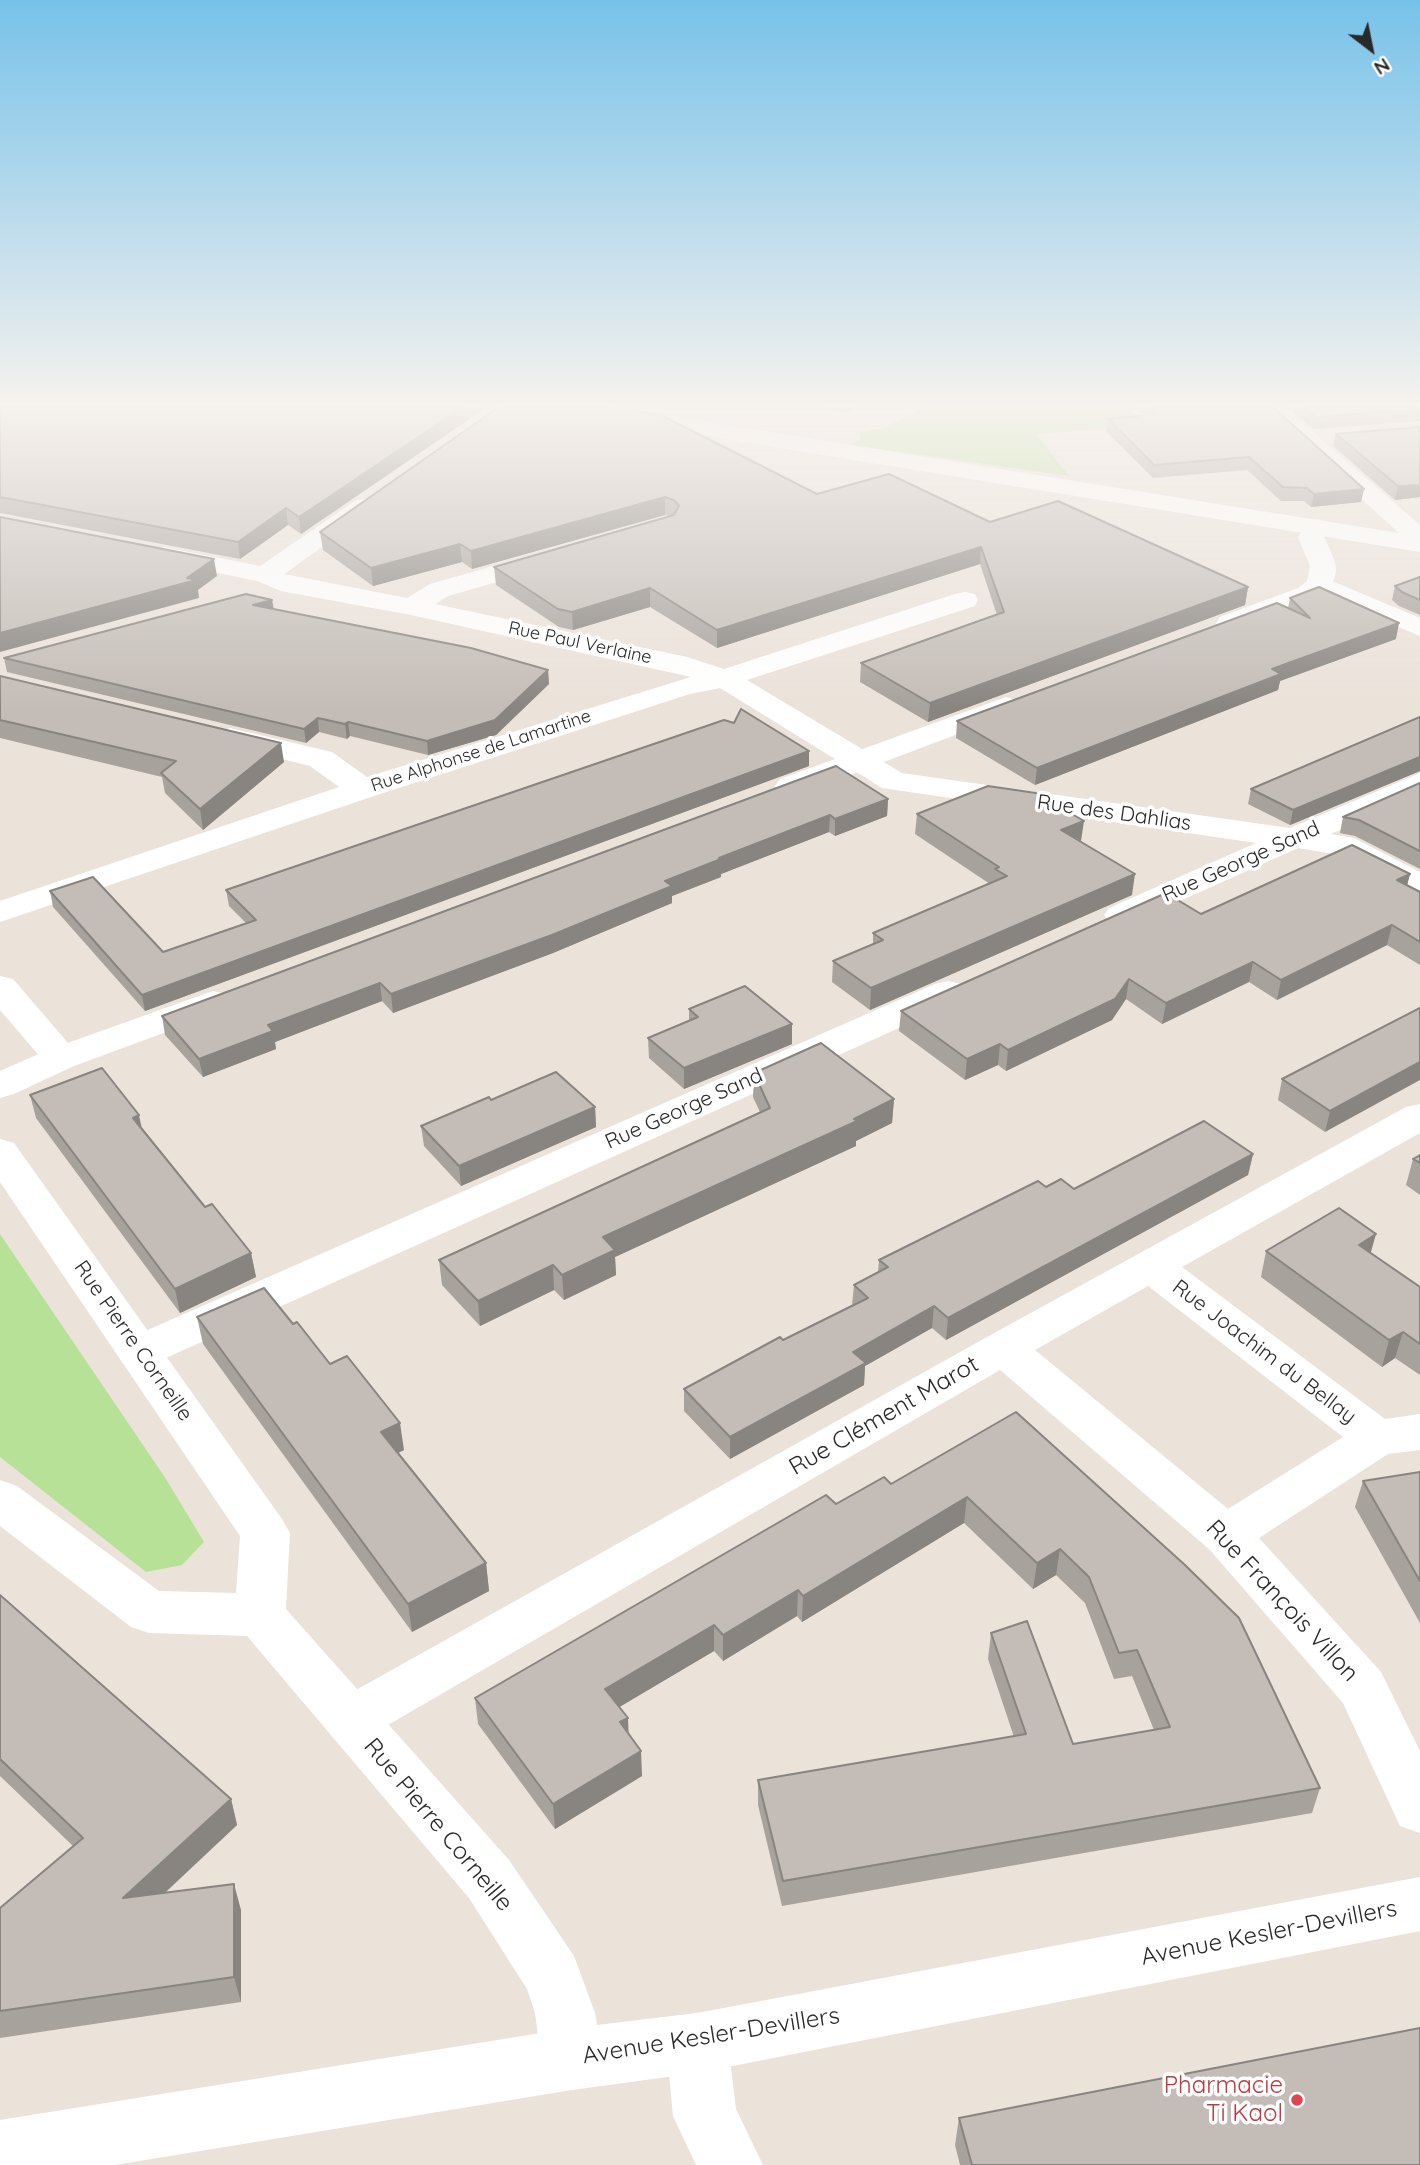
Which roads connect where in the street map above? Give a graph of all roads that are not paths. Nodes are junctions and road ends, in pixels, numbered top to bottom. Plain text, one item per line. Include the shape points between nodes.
1 (364, 508) edge
2 (1198, 508) edge
3 (1386, 508) edge
4 (1317, 527) junction
5 (1415, 543) edge
6 (142, 551) edge
7 (571, 552) edge
8 (1320, 584) junction
9 (266, 585) junction
10 (965, 600) dead end
11 (411, 607) junction
12 (1420, 628) edge
13 (1205, 632) edge
14 (724, 678) junction
15 (1039, 694) edge
16 (201, 730) edge
17 (857, 761) junction
18 (1420, 782) edge
19 (363, 789) junction
20 (765, 795) edge
21 (1292, 839) junction
22 (1420, 885) edge
23 (0, 912) edge
24 (1090, 929) edge
25 (976, 980) edge
26 (0, 987) edge
27 (244, 990) edge
28 (61, 1058) junction
29 (0, 1086) edge
30 (1420, 1116) edge
31 (0, 1152) edge
32 (1151, 1266) junction
33 (1003, 1348) junction
34 (141, 1351) junction
35 (1399, 1435) edge
36 (0, 1499) edge
37 (1226, 1535) junction
38 (260, 1615) junction
39 (350, 1720) junction
40 (1420, 1808) edge
41 (1420, 1904) edge
42 (697, 2043) junction
43 (572, 2059) junction
44 (0, 2152) edge
45 (732, 2165) edge

1 - 9 street
2 - 4 street
3 - 5 street via 1412,531
4 - 5 street
4 - 8 street via 1311,537 1323,566
6 - 9 street, Rue Paul Verlaine
7 - 11 street via 439,590
8 - 12 street
8 - 13 street via 1307,594
9 - 11 street, Rue Paul Verlaine
10 - 14 street, Rue Alphonse de Lamartine
11 - 14 street, Rue Paul Verlaine via 687,666
14 - 17 street, Rue Paul Verlaine
14 - 19 street, Rue Alphonse de Lamartine via 682,687
15 - 17 street
16 - 19 street via 321,759
17 - 20 street
17 - 21 street, Rue des Dahlias via 893,781
18 - 21 street, Rue George Sand
19 - 23 street, Rue Alphonse de Lamartine
21 - 22 street, Rue des Dahlias via 1342,845
21 - 24 street, Rue George Sand
25 - 34 street, Rue George Sand
26 - 28 street
27 - 28 street
28 - 29 street
30 - 32 street, Rue Clément Marot
31 - 34 street, Rue Pierre Corneille
32 - 33 street, Rue Clément Marot
32 - 35 street, Rue Joachim du Bellay
33 - 37 street, Rue François Villon
33 - 39 street, Rue Clément Marot
34 - 38 street, Rue Pierre Corneille via 265,1533
35 - 37 street, Rue Joachim du Bellay
36 - 38 street via 149,1612
37 - 40 street, Rue François Villon via 1362,1688
38 - 39 street, Rue Pierre Corneille
39 - 43 street, Rue Pierre Corneille via 489,1879 553,1976 565,2012
41 - 42 street, Avenue Kesler-Devillers
42 - 43 street, Avenue Kesler-Devillers
42 - 45 street via 705,2116
43 - 44 street, Avenue Kesler-Devillers

